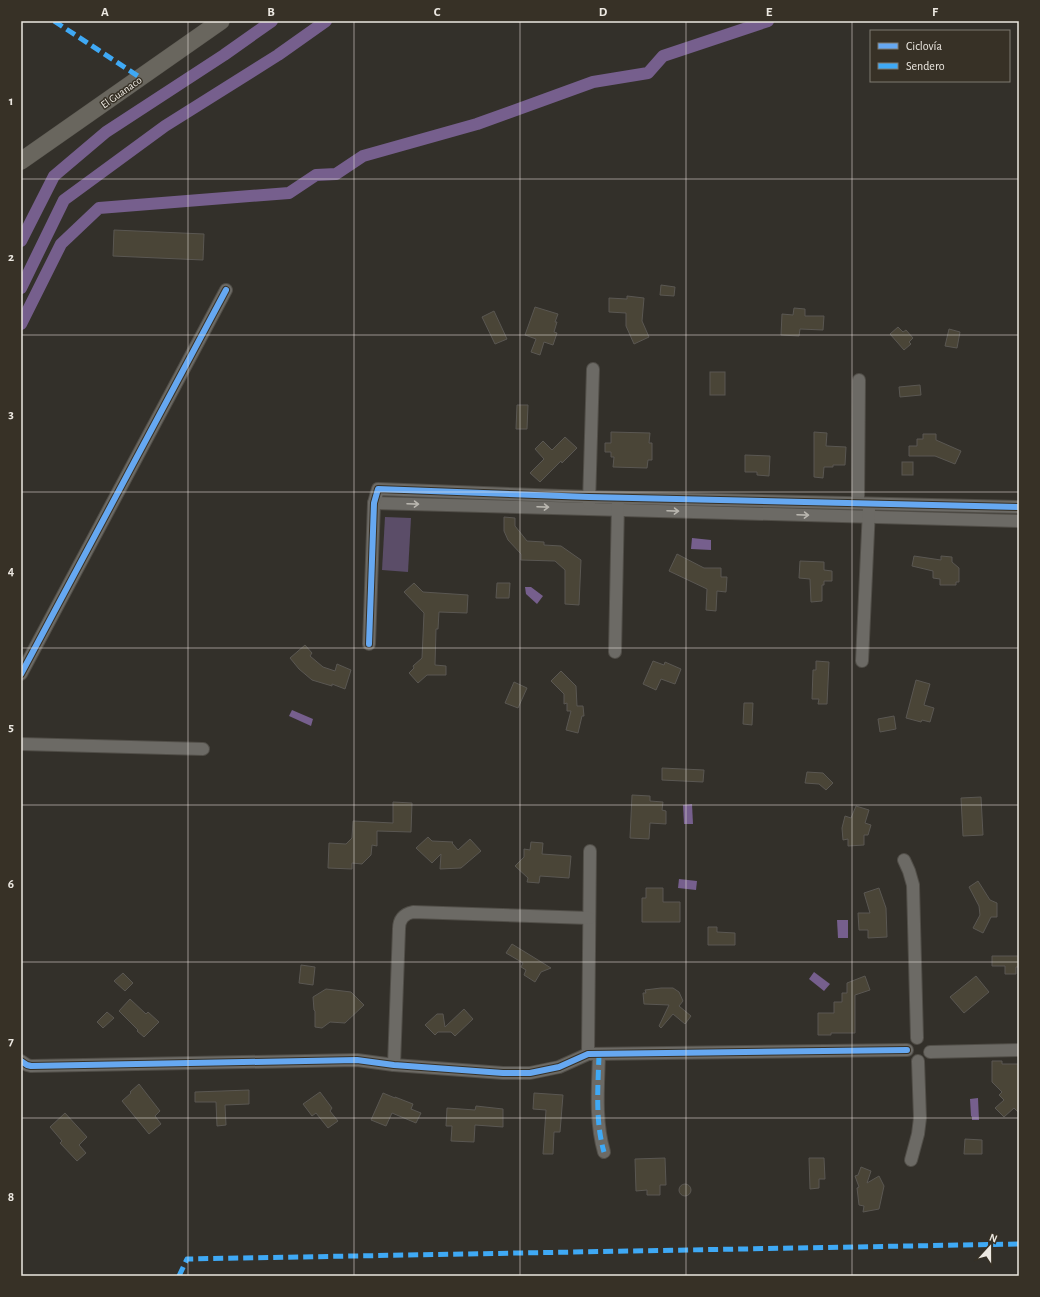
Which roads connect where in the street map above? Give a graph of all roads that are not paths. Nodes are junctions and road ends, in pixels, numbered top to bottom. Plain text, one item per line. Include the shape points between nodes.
1 (221, 21) edge
2 (21, 162) edge
3 (226, 290) dead end
4 (593, 369) dead end
5 (859, 380) dead end
6 (374, 503) junction
7 (589, 503) junction
8 (618, 503) junction
9 (863, 503) junction
10 (1019, 507) edge
11 (868, 517) junction
12 (1019, 521) edge
13 (369, 644) dead end
14 (615, 652) dead end
15 (862, 662) dead end
16 (21, 674) edge
17 (21, 744) edge
18 (202, 750) dead end
19 (590, 851) dead end
20 (904, 860) dead end
21 (589, 918) junction
22 (917, 1038) junction
23 (907, 1050) junction
24 (1019, 1050) edge
25 (930, 1052) junction
26 (593, 1055) junction
27 (21, 1061) edge
28 (918, 1061) junction
29 (394, 1064) junction
30 (604, 1152) dead end
31 (911, 1160) dead end

1 - 2 main road, El Guanaco
3 - 16 street
4 - 7 street
5 - 9 street
6 -> 7 street
6 - 7 street via 378,489
6 - 13 street
7 - 8 street
8 - 9 street
8 -> 11 street
8 - 14 street
9 - 10 street
9 - 11 street
11 - 12 street
11 - 15 street
17 - 18 street
19 - 21 street
20 - 22 street via 913,885
21 - 26 street
21 - 29 street via 413,912 404,916 399,929
22 - 23 street via 911,1041
22 - 25 street via 927,1042
23 - 26 street
23 - 28 street via 910,1056
24 - 25 street
25 - 28 street via 926,1058
26 - 29 street via 559,1067 530,1073
26 - 30 street via 600,1136
27 - 29 street via 31,1066 357,1060
28 - 31 street via 920,1118

